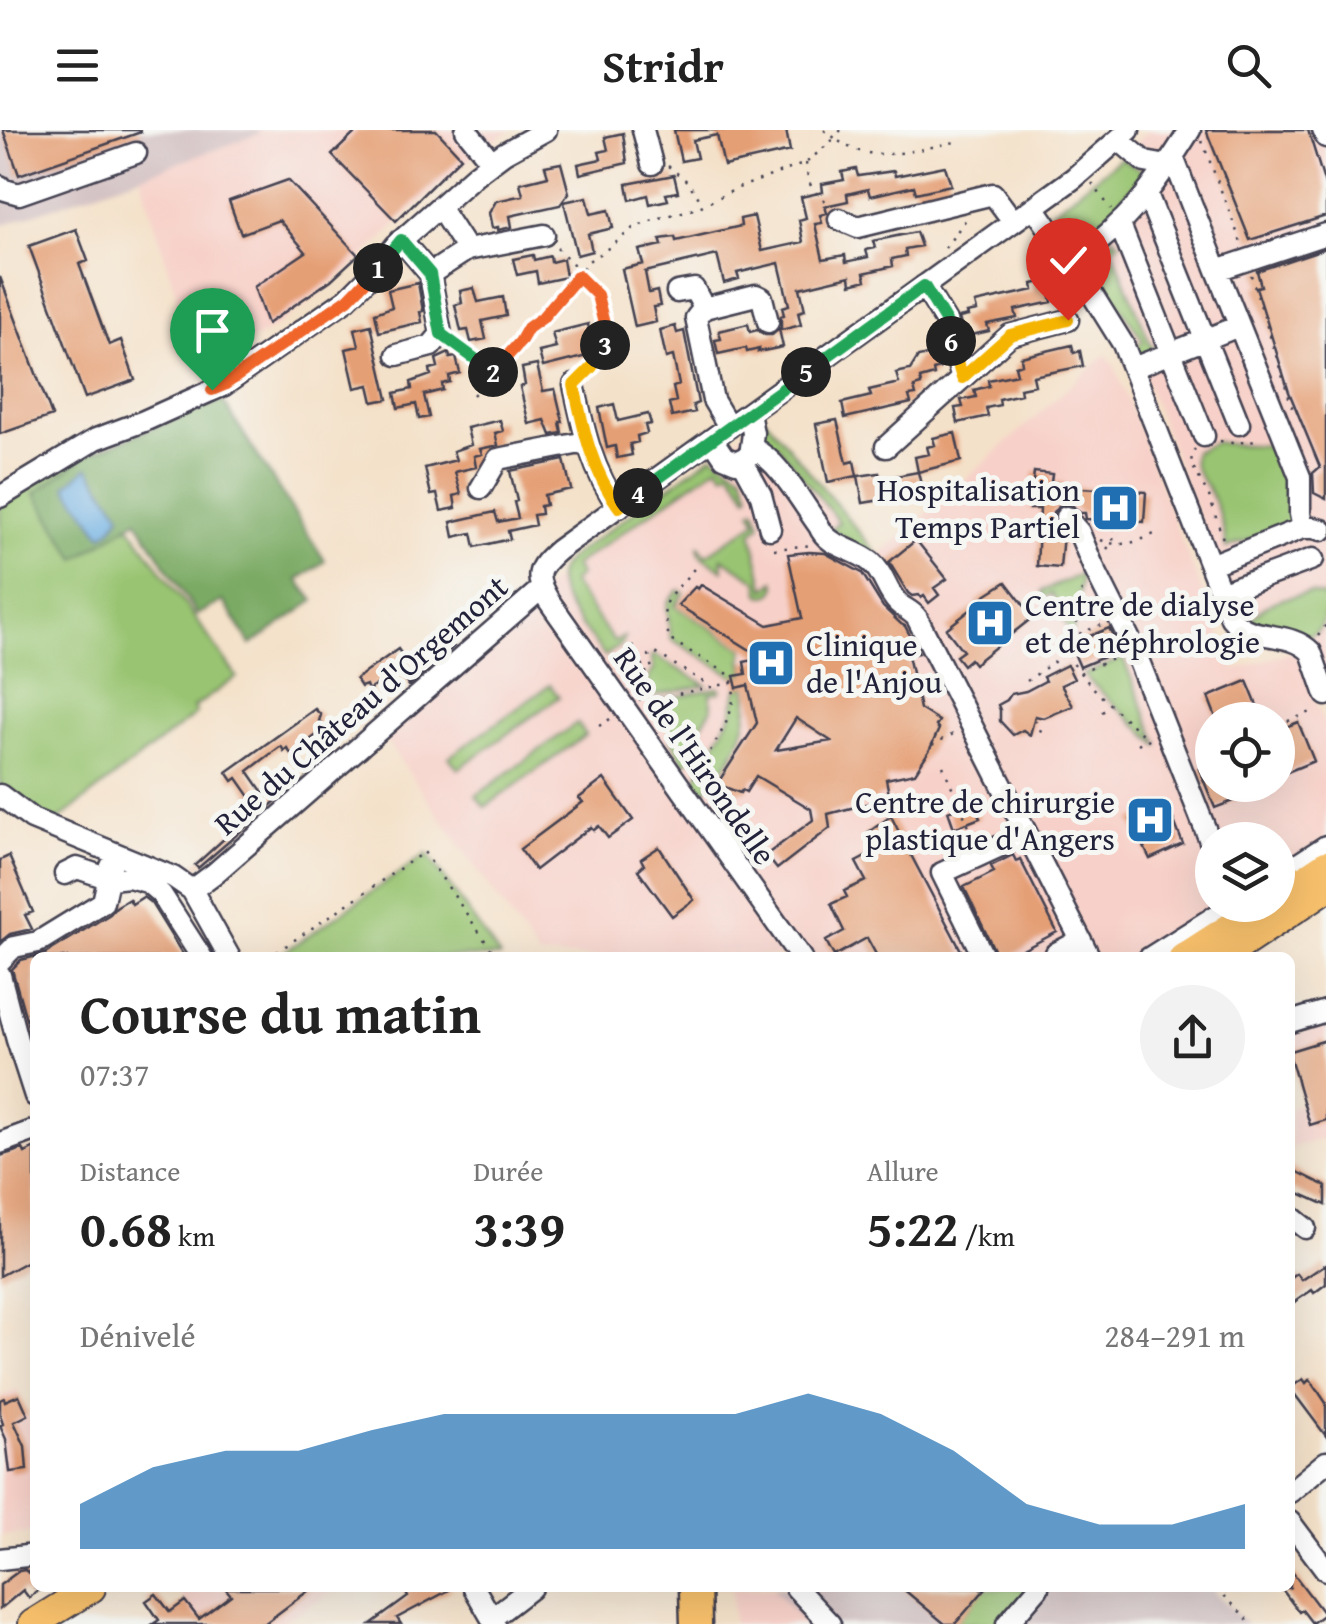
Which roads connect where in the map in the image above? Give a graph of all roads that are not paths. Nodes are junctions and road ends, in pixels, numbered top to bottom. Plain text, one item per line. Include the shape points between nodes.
1 (466, 130) edge
2 (546, 130) edge
3 (643, 130) edge
4 (1190, 130) edge
5 (1124, 135) edge
6 (136, 154) dead end
7 (492, 162) junction
8 (1170, 162) junction
9 (652, 164) road end
10 (0, 186) edge
11 (1147, 194) junction
12 (439, 207) junction
13 (1034, 207) junction
14 (839, 219) road end
15 (1014, 222) junction
16 (1121, 224) junction
17 (1326, 234) edge
18 (544, 235) road end
19 (401, 240) junction
20 (467, 250) junction
21 (1072, 262) junction
22 (1217, 270) junction
23 (430, 274) junction
24 (924, 286) junction
25 (677, 292) dead end
26 (704, 308) junction
27 (1068, 320) dead end
28 (768, 322) dead end
29 (1239, 326) junction
30 (1205, 339) junction
31 (1171, 353) junction
32 (396, 355) dead end
33 (1133, 368) junction
34 (962, 378) junction
35 (574, 385) road end
36 (749, 413) junction
37 (1239, 424) road end
38 (721, 433) junction
39 (1205, 441) road end
40 (586, 442) junction
41 (886, 446) dead end
42 (748, 454) junction
43 (481, 488) dead end
44 (0, 497) edge
45 (619, 507) junction
46 (1066, 517) dead end
47 (770, 529) dead end
48 (1313, 559) dead end
49 (1218, 562) junction
50 (542, 588) junction
51 (1221, 593) junction
52 (1326, 695) edge
53 (0, 795) edge
54 (1202, 822) edge
55 (1026, 834) junction
56 (1326, 846) edge
57 (115, 854) junction
58 (1295, 866) edge
59 (1326, 866) edge
60 (64, 874) dead end
61 (107, 878) junction
62 (1295, 886) edge
63 (1326, 888) edge
64 (192, 890) junction
65 (1205, 922) edge
66 (1239, 922) edge
67 (1085, 949) edge
68 (198, 952) edge
69 (227, 952) edge
70 (798, 952) edge
71 (981, 952) edge
72 (1158, 952) edge
73 (1192, 952) edge
74 (1230, 952) edge
75 (0, 961) edge
76 (0, 975) edge
77 (1326, 1012) edge
78 (1295, 1021) edge
79 (30, 1080) edge
80 (30, 1132) edge
81 (0, 1143) edge
82 (1326, 1462) edge
83 (1295, 1488) edge
84 (1295, 1529) edge
85 (30, 1556) edge
86 (0, 1559) edge
87 (1326, 1570) edge
88 (79, 1592) edge
89 (476, 1592) edge
90 (527, 1592) edge
91 (678, 1592) edge
92 (698, 1592) edge
93 (806, 1592) edge
94 (1035, 1592) edge
95 (494, 1621) edge
96 (34, 1624) edge
97 (679, 1624) edge
98 (700, 1624) edge
99 (830, 1624) edge
100 (1007, 1624) edge

1 - 7 street
2 - 7 street
3 - 9 street
4 - 8 street
5 - 8 street via 1144,162
5 - 13 street, Rue du Château d'Orgemont
6 - 10 street via 20,194
7 - 12 street
8 - 11 street
8 - 22 street
11 - 16 street
11 - 30 street
12 - 19 street
12 - 20 street
13 - 15 street, Rue du Château d'Orgemont
13 - 21 street
14 - 15 street via 858,227 994,194
15 - 24 street, Rue du Château d'Orgemont
16 - 21 street
16 - 31 street
17 - 22 street
18 - 20 street
19 - 23 street
19 - 44 street via 348,299 224,385 96,440
20 - 23 street
21 - 33 street
22 - 29 street
23 - 32 street via 441,334 431,346
24 - 34 street via 946,322
24 - 36 street, Rue du Château d'Orgemont
25 - 26 street via 694,290
26 - 28 street via 756,295
26 - 38 street via 696,318
27 - 34 street via 1010,335
29 - 30 street
29 - 49 street via 1300,477 1312,529
30 - 31 street
30 - 37 street
31 - 33 street
31 - 39 street
33 - 49 street
34 - 41 street
35 - 40 street
36 - 38 street, Rue du Château d'Orgemont
36 - 42 street
38 - 42 street via 724,457 736,462
38 - 45 street, Rue du Château d'Orgemont
40 - 43 street via 498,459
40 - 45 street
42 - 47 street
42 - 55 street via 762,452 823,536 872,563 897,602 912,611
45 - 50 street, Rue du Château d'Orgemont via 547,560 539,572
46 - 54 street via 1132,644
48 - 51 street
49 - 51 street
50 - 64 street, Rue du Château d'Orgemont
50 - 70 street, Rue de l'Hirondelle
51 - 52 street via 1239,627 1307,647
53 - 57 street via 32,819
55 - 67 street
55 - 71 street via 942,872
56 - 58 street
57 - 61 street
57 - 64 street
59 - 62 main road
60 - 61 street via 77,868
61 - 68 street via 147,882
61 - 75 street via 103,902 38,942 14,947
63 - 74 main road
64 - 69 street
65 - 72 street
66 - 73 main road
76 - 79 street
77 - 78 street
80 - 81 street
82 - 83 street
84 - 87 street
85 - 86 street
88 - 96 main road
89 - 95 street
90 - 95 street
91 - 97 highway
92 - 98 highway
93 - 99 street
94 - 100 street

